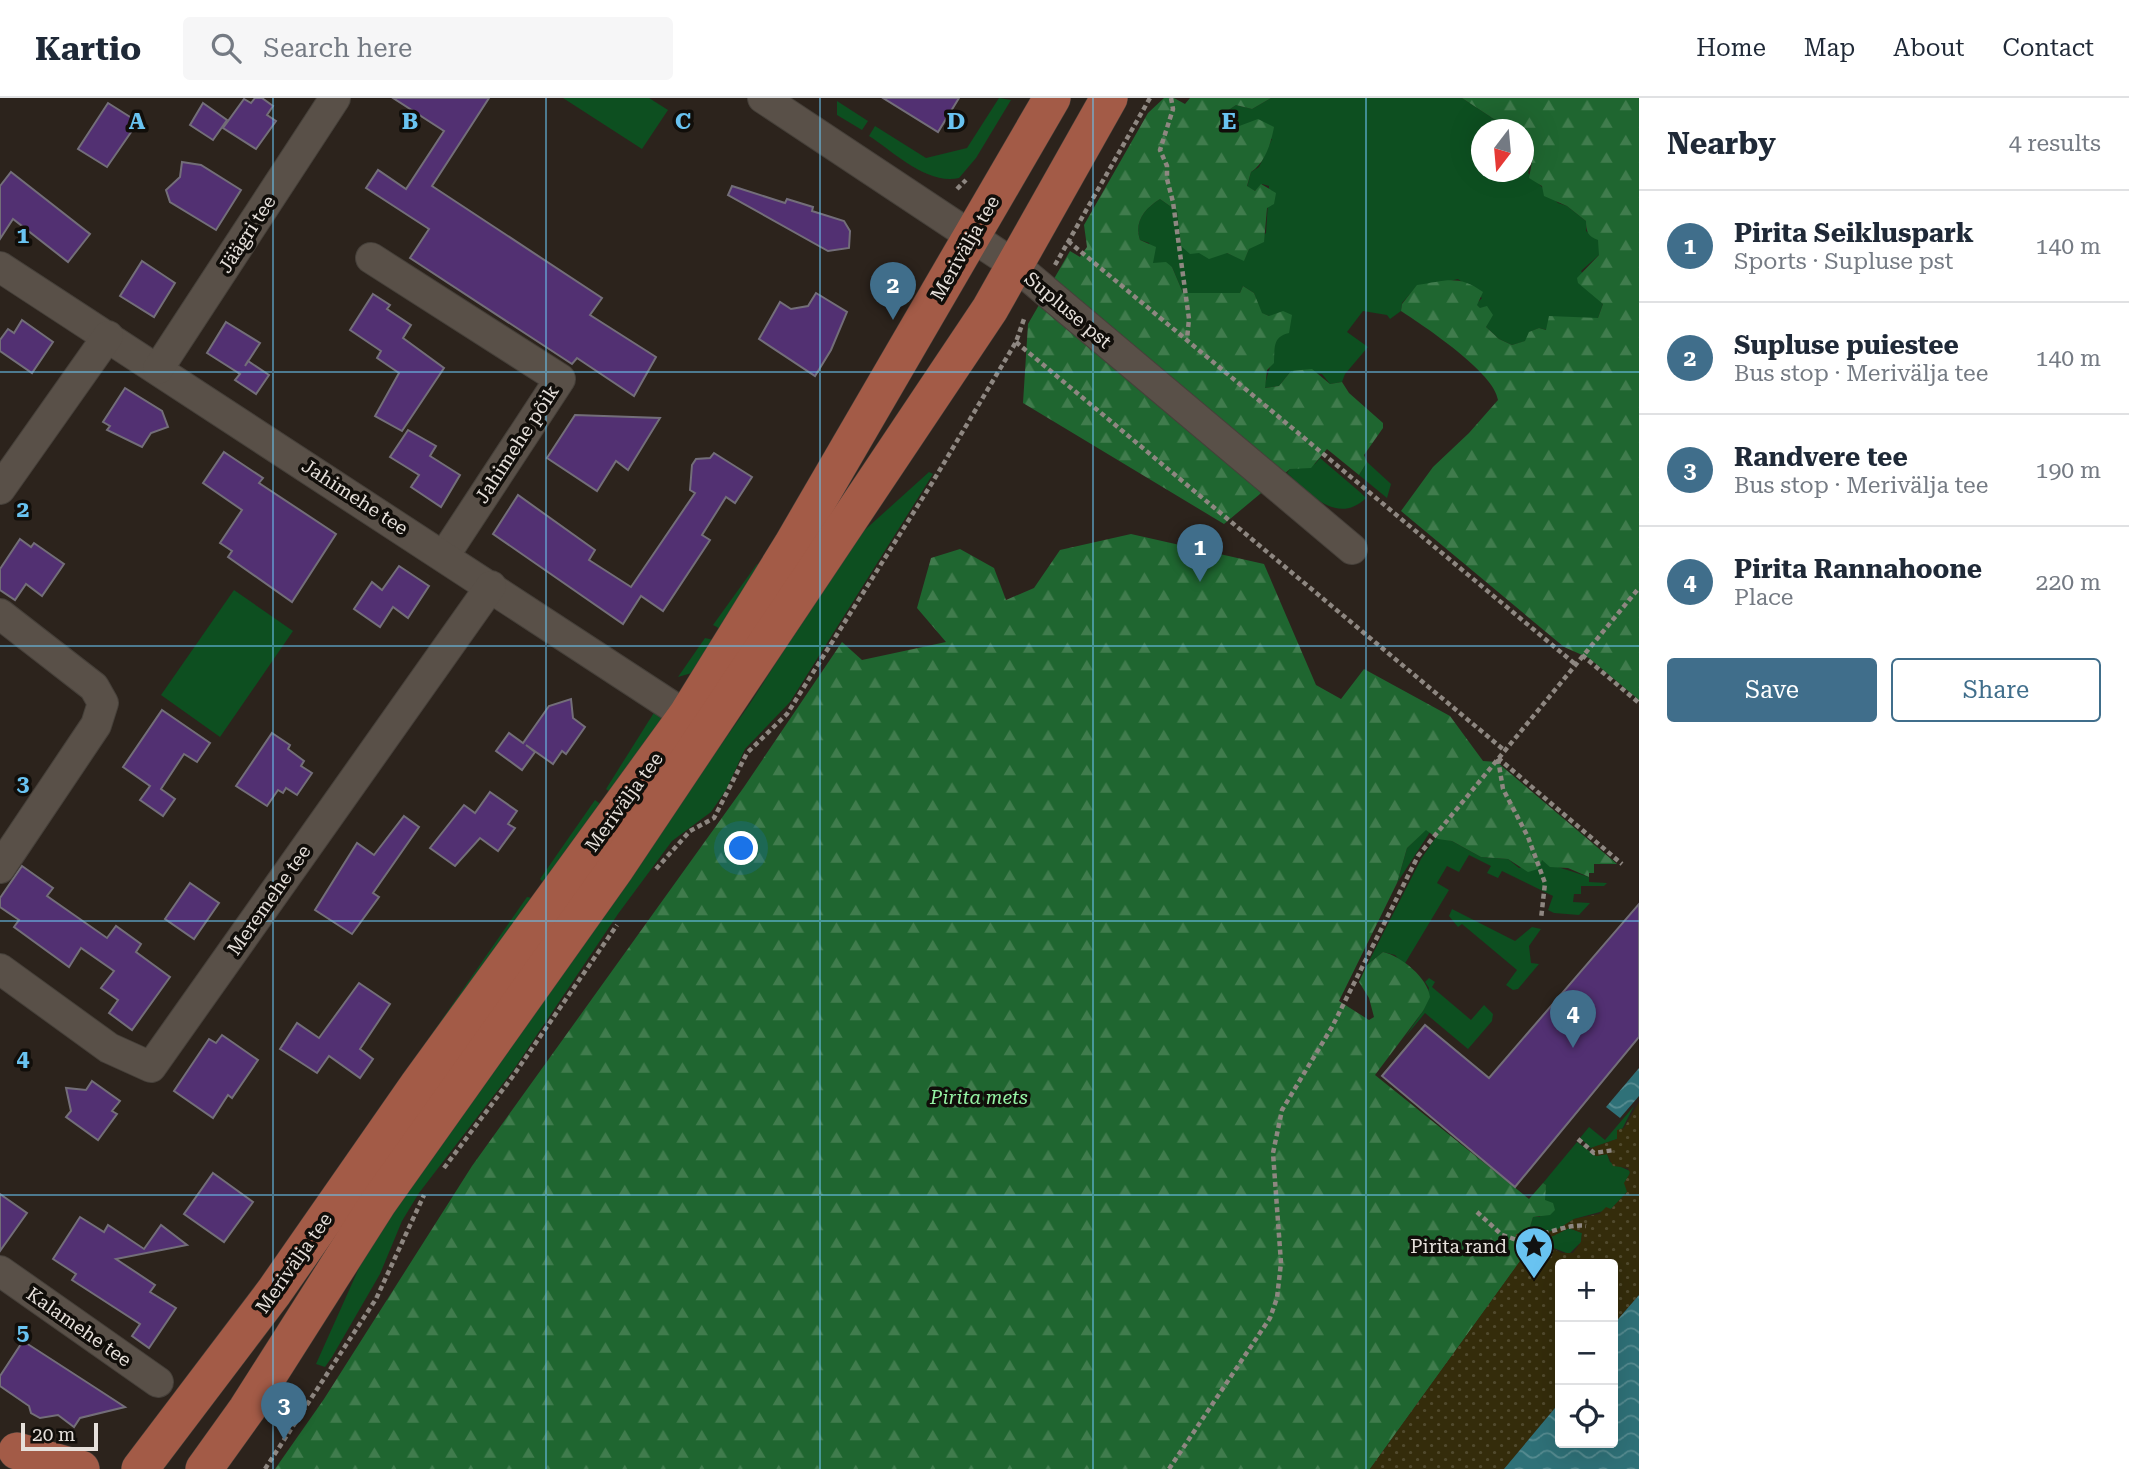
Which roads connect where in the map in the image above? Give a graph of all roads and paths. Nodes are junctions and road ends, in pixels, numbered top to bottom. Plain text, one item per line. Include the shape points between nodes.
1 (335, 98) edge
2 (763, 98) edge
3 (1052, 98) edge
4 (1109, 98) edge
5 (1150, 98) edge
6 (1171, 98) edge
7 (973, 236) junction
8 (1068, 241) junction
9 (371, 258) dead end
10 (1055, 265) dead end
11 (1016, 266) junction
12 (0, 267) edge
13 (1024, 319) dead end
14 (108, 336) junction
15 (1188, 340) junction
16 (1016, 342) junction
17 (158, 369) junction
18 (0, 489) edge
19 (1352, 549) dead end
20 (444, 556) junction
21 (491, 586) junction
22 (1639, 588) edge
23 (0, 614) edge
24 (1582, 655) junction
25 (1575, 664) junction
26 (1639, 703) edge
27 (697, 723) junction
28 (1504, 750) junction
29 (1497, 758) junction
30 (1622, 864) dead end
31 (0, 868) edge
32 (648, 879) dead end
33 (1541, 919) dead end
34 (619, 921) dead end
35 (0, 969) edge
36 (1578, 1139) dead end
37 (1614, 1150) dead end
38 (440, 1173) dead end
39 (432, 1184) dead end
40 (1477, 1212) dead end
41 (1586, 1226) dead end
42 (1517, 1239) junction
43 (1553, 1252) dead end
44 (0, 1271) edge
45 (158, 1382) dead end
46 (16, 1454) edge
47 (81, 1469) edge
48 (140, 1469) edge
49 (204, 1469) edge
50 (265, 1469) edge
51 (1169, 1469) edge

1 - 17 street, Jäägri tee
2 - 7 street, Supluse pst
3 - 7 main road, Merivälja tee
4 - 11 main road, Merivälja tee
5 - 8 path
6 - 15 path via 1173,109 1160,150 1173,202
7 - 11 street, Supluse pst
7 - 27 main road, Merivälja tee via 799,534
8 - 10 path
8 - 15 path
9 - 20 street, Jahimehe põik via 560,379
11 - 19 street, Supluse pst
11 - 27 main road, Merivälja tee
12 - 14 street, Jahimehe tee
13 - 16 path
14 - 17 street, Jahimehe tee
14 - 18 street
15 - 25 path
16 - 28 path
16 - 32 path via 787,714 747,753 714,818 690,831
17 - 20 street, Jahimehe tee
20 - 21 street, Jahimehe tee
21 - 27 street, Jahimehe tee
21 - 35 street, Meremehe tee via 151,1067 109,1048
22 - 24 path
23 - 31 street via 94,687 103,704 96,725
24 - 25 path
24 - 26 path
25 - 28 path
27 - 48 main road, Merivälja tee via 418,1085 274,1292
27 - 49 main road, Merivälja tee via 616,868 378,1203
28 - 29 path
29 - 30 path
29 - 33 path via 1503,789 1545,883
29 - 51 path via 1410,867 1332,1027 1282,1110 1273,1153 1281,1264 1277,1298 1270,1318
34 - 38 path
36 - 37 path via 1594,1153
39 - 50 path via 376,1299
40 - 42 path via 1497,1232
41 - 42 path via 1576,1224
42 - 43 path
44 - 45 street, Kalamehe tee
46 - 47 main road

